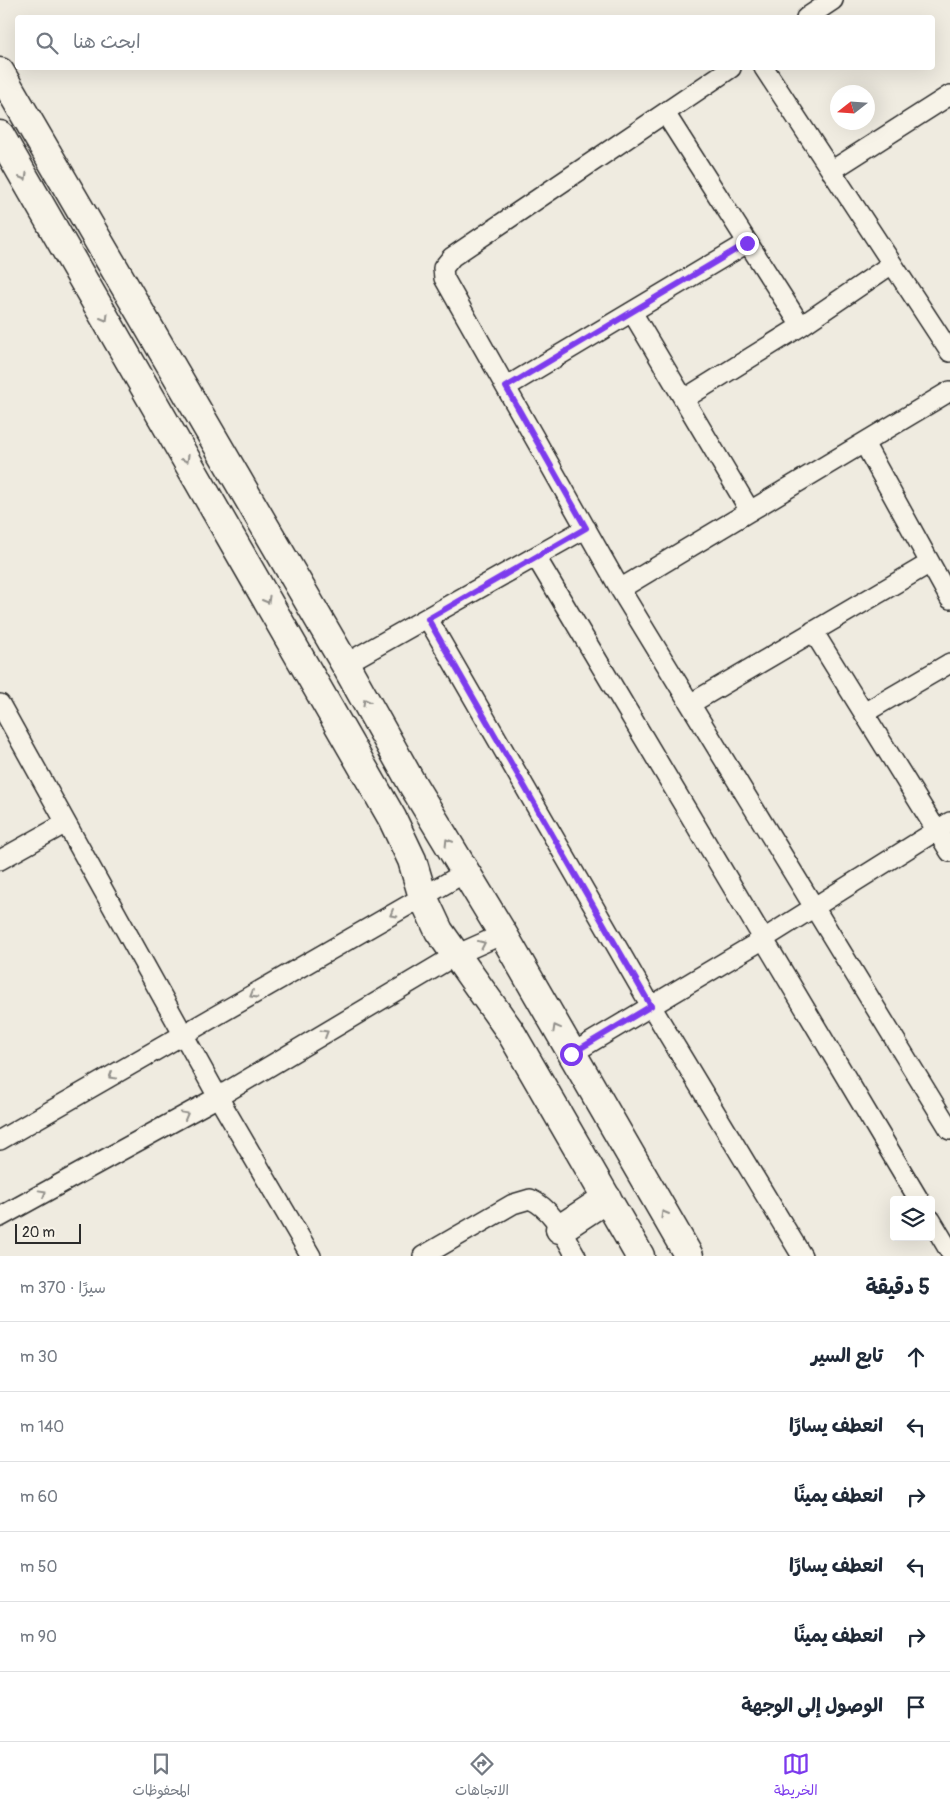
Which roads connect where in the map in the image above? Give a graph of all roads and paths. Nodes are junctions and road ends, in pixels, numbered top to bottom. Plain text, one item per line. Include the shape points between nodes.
1 (833, 0) edge
2 (810, 15) edge
3 (729, 70) edge
4 (765, 70) edge
5 (0, 72) edge
6 (948, 102) edge
7 (665, 112) junction
8 (0, 135) edge
9 (831, 171) junction
10 (747, 243) junction
11 (892, 264) junction
12 (632, 312) junction
13 (801, 326) junction
14 (950, 352) edge
15 (506, 387) junction
16 (950, 391) edge
17 (684, 399) junction
18 (864, 443) junction
19 (750, 511) junction
20 (586, 528) junction
21 (536, 557) junction
22 (930, 563) junction
23 (620, 589) junction
24 (950, 599) edge
25 (428, 619) junction
26 (814, 631) junction
27 (950, 663) edge
28 (346, 664) junction
29 (0, 704) edge
30 (690, 704) junction
31 (864, 713) junction
32 (66, 822) junction
33 (943, 826) edge
34 (950, 852) edge
35 (0, 860) edge
36 (466, 872) junction
37 (423, 897) junction
38 (813, 908) junction
39 (503, 934) junction
40 (762, 940) junction
41 (456, 956) junction
42 (651, 1006) junction
43 (184, 1035) junction
44 (571, 1054) junction
45 (218, 1097) junction
46 (947, 1119) edge
47 (0, 1140) edge
48 (917, 1196) edge
49 (607, 1198) junction
50 (0, 1217) edge
51 (935, 1227) edge
52 (560, 1229) junction
53 (950, 1252) edge
54 (311, 1256) edge
55 (423, 1256) edge
56 (576, 1256) edge
57 (640, 1256) edge
58 (688, 1256) edge
59 (802, 1256) edge

1 - 2 street
3 - 7 street
4 - 9 street
5 - 28 main road
6 - 9 street
7 - 10 street
7 - 15 street via 452,257 443,268 444,278
8 -> 37 main road via 392,818 412,860
9 - 11 street
10 - 12 street
10 - 13 street
11 - 13 street
11 - 14 street
12 - 15 street
12 - 17 street
13 - 17 street
15 - 20 street
16 - 18 street
17 - 19 street
18 - 19 street
18 - 22 street
19 - 23 street
20 - 21 street
20 - 23 street
21 - 25 street
21 - 40 street
22 - 24 street
22 - 26 street
23 - 30 street
25 - 28 street
25 - 42 street
26 - 30 street
26 - 31 street
27 - 31 street
36 -> 28 main road via 411,782
29 - 32 street
30 - 38 street
31 - 33 street
32 - 35 street
32 - 43 street
33 - 34 street
33 - 38 street
36 - 37 street
36 - 39 main road
37 - 41 main road via 439,931
37 -> 43 street
38 - 40 street
38 - 46 street
41 -> 39 street
44 -> 39 main road
40 - 42 street
40 - 48 street
45 -> 41 street
41 - 49 main road via 510,1031
42 - 44 street
42 - 59 street
43 - 45 street
43 -> 47 street
58 -> 44 main road
50 -> 45 street
45 - 54 street
49 - 52 main road
49 - 57 main road
51 - 53 street
52 - 55 street via 552,1216 530,1199 513,1204
52 - 56 street

